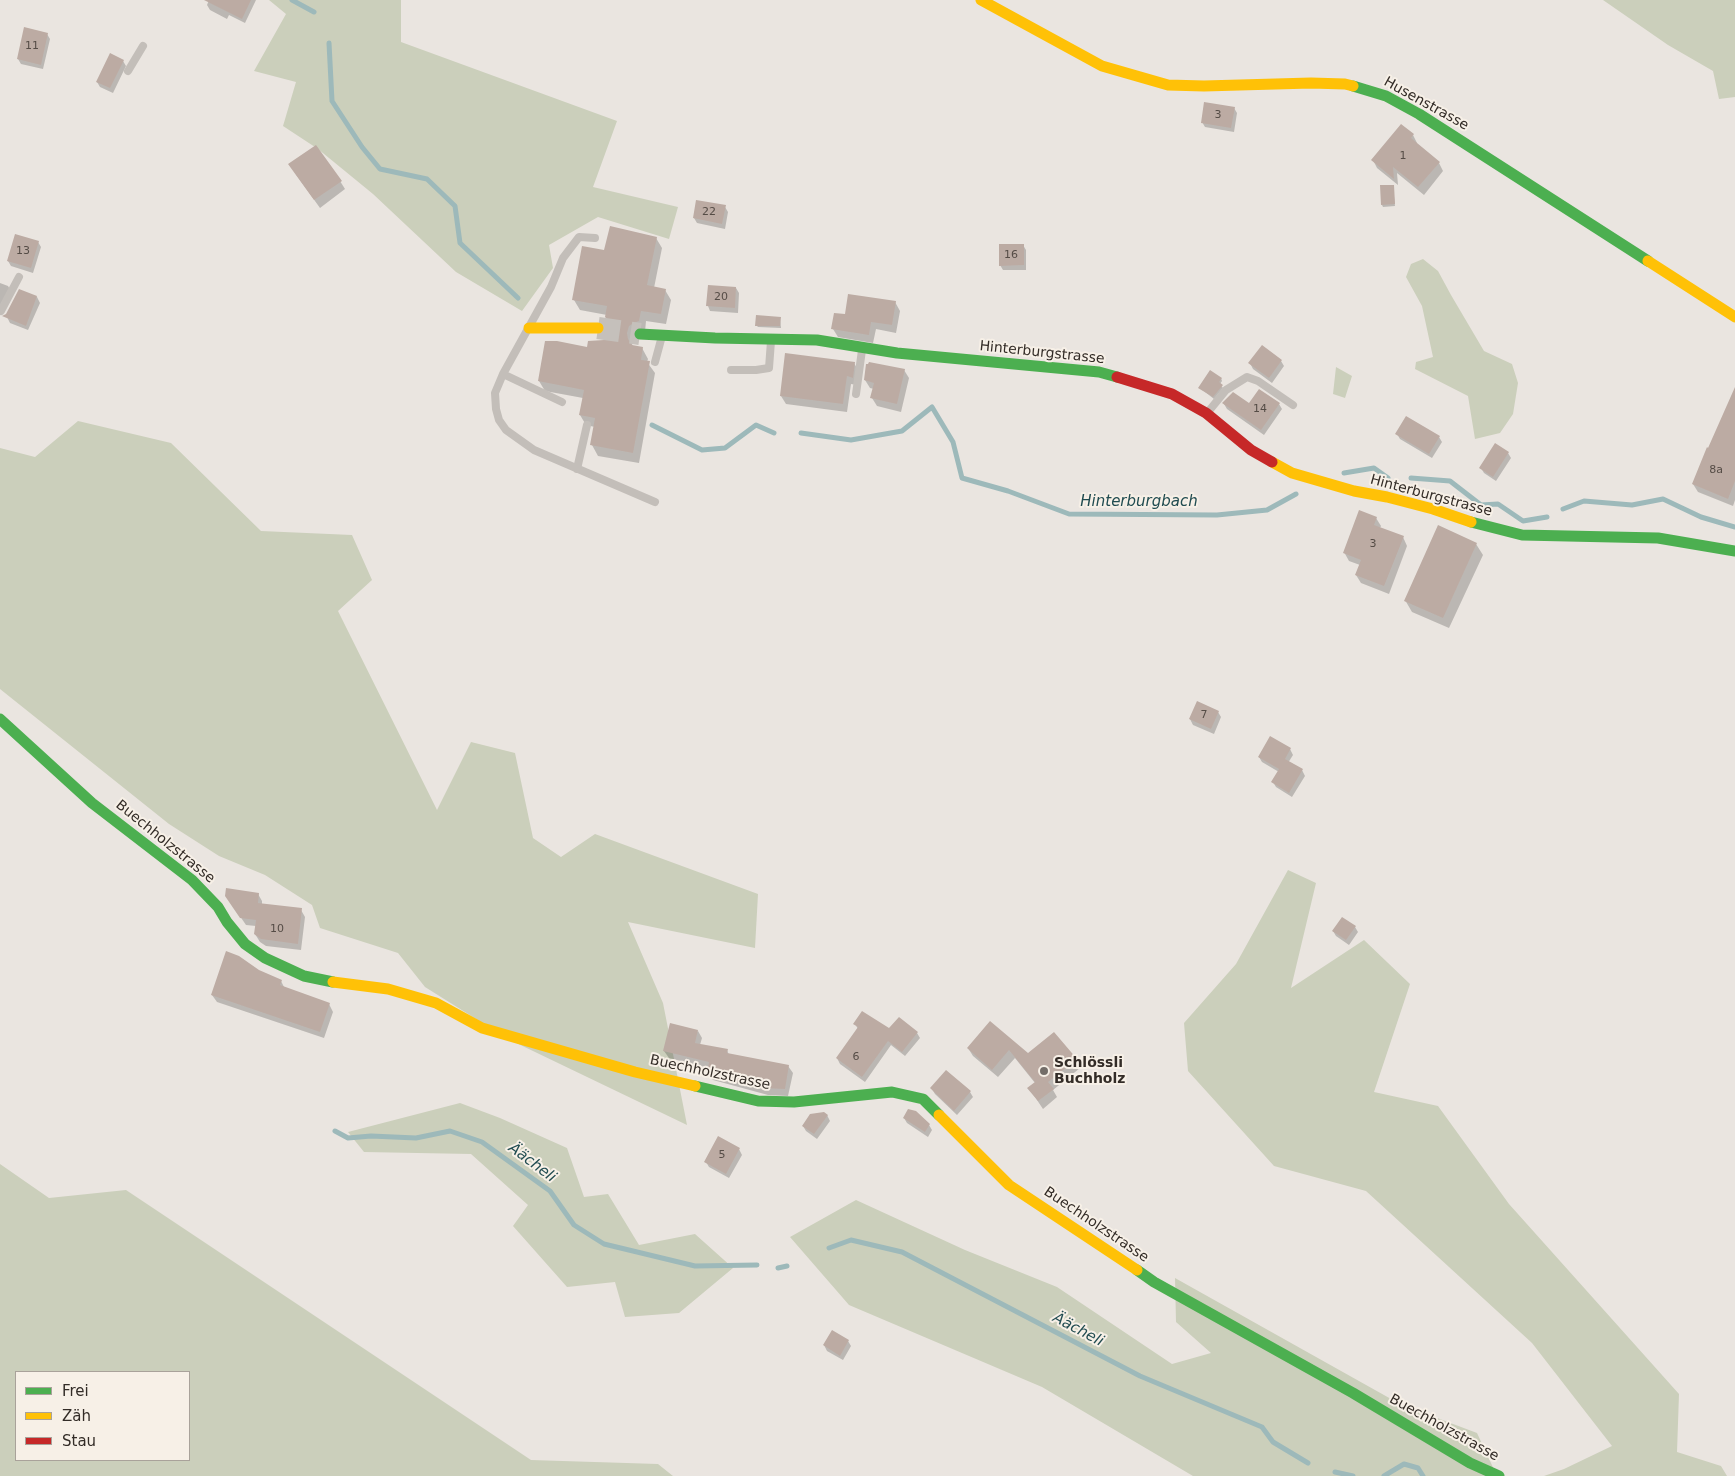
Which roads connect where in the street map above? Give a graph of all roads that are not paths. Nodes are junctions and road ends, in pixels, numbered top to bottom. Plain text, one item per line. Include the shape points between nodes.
1 (981, 0) edge
2 (143, 46) dead end
3 (128, 72) dead end
4 (596, 238) dead end
5 (18, 277) dead end
6 (1, 312) dead end
7 (1735, 316) edge
8 (528, 328) junction
9 (598, 328) tunnel mouth
10 (640, 334) tunnel mouth
11 (662, 334) junction
12 (771, 340) junction
13 (863, 348) junction
14 (655, 362) dead end
15 (731, 370) dead end
16 (503, 374) junction
17 (856, 394) dead end
18 (562, 402) dead end
19 (1293, 405) dead end
20 (1206, 413) junction
21 (587, 425) dead end
22 (577, 469) junction
23 (655, 502) dead end
24 (1735, 551) edge
25 (0, 719) edge
26 (1499, 1476) edge

1 - 7 street, Husenstrasse via 1102,66 1136,77 1168,84 1204,86 1345,84 1386,96
2 - 3 lane
4 - 8 lane via 579,237 563,258
5 - 6 lane
8 - 9 street
8 - 16 lane
10 - 11 street, Hinterburgstrasse
11 - 12 street, Hinterburgstrasse
11 - 14 lane
12 - 13 street, Hinterburgstrasse via 817,340
12 - 15 lane via 769,368
13 - 17 lane
13 - 20 street, Hinterburgstrasse via 1099,372 1172,394
16 - 18 lane
16 - 22 lane via 495,393 499,420 506,430 534,450
19 - 20 lane via 1258,380 1247,377 1226,390
20 - 24 street, Hinterburgstrasse via 1251,450 1292,473 1479,524 1522,535 1658,538
21 - 22 lane
22 - 23 lane
25 - 26 street, Buechholzstrasse via 92,804 192,880 218,907 245,944 265,958 304,976 388,989 436,1003 482,1028 635,1072 758,1101 794,1102 892,1092 923,1099 1009,1185 1154,1282 1353,1393 1470,1463

